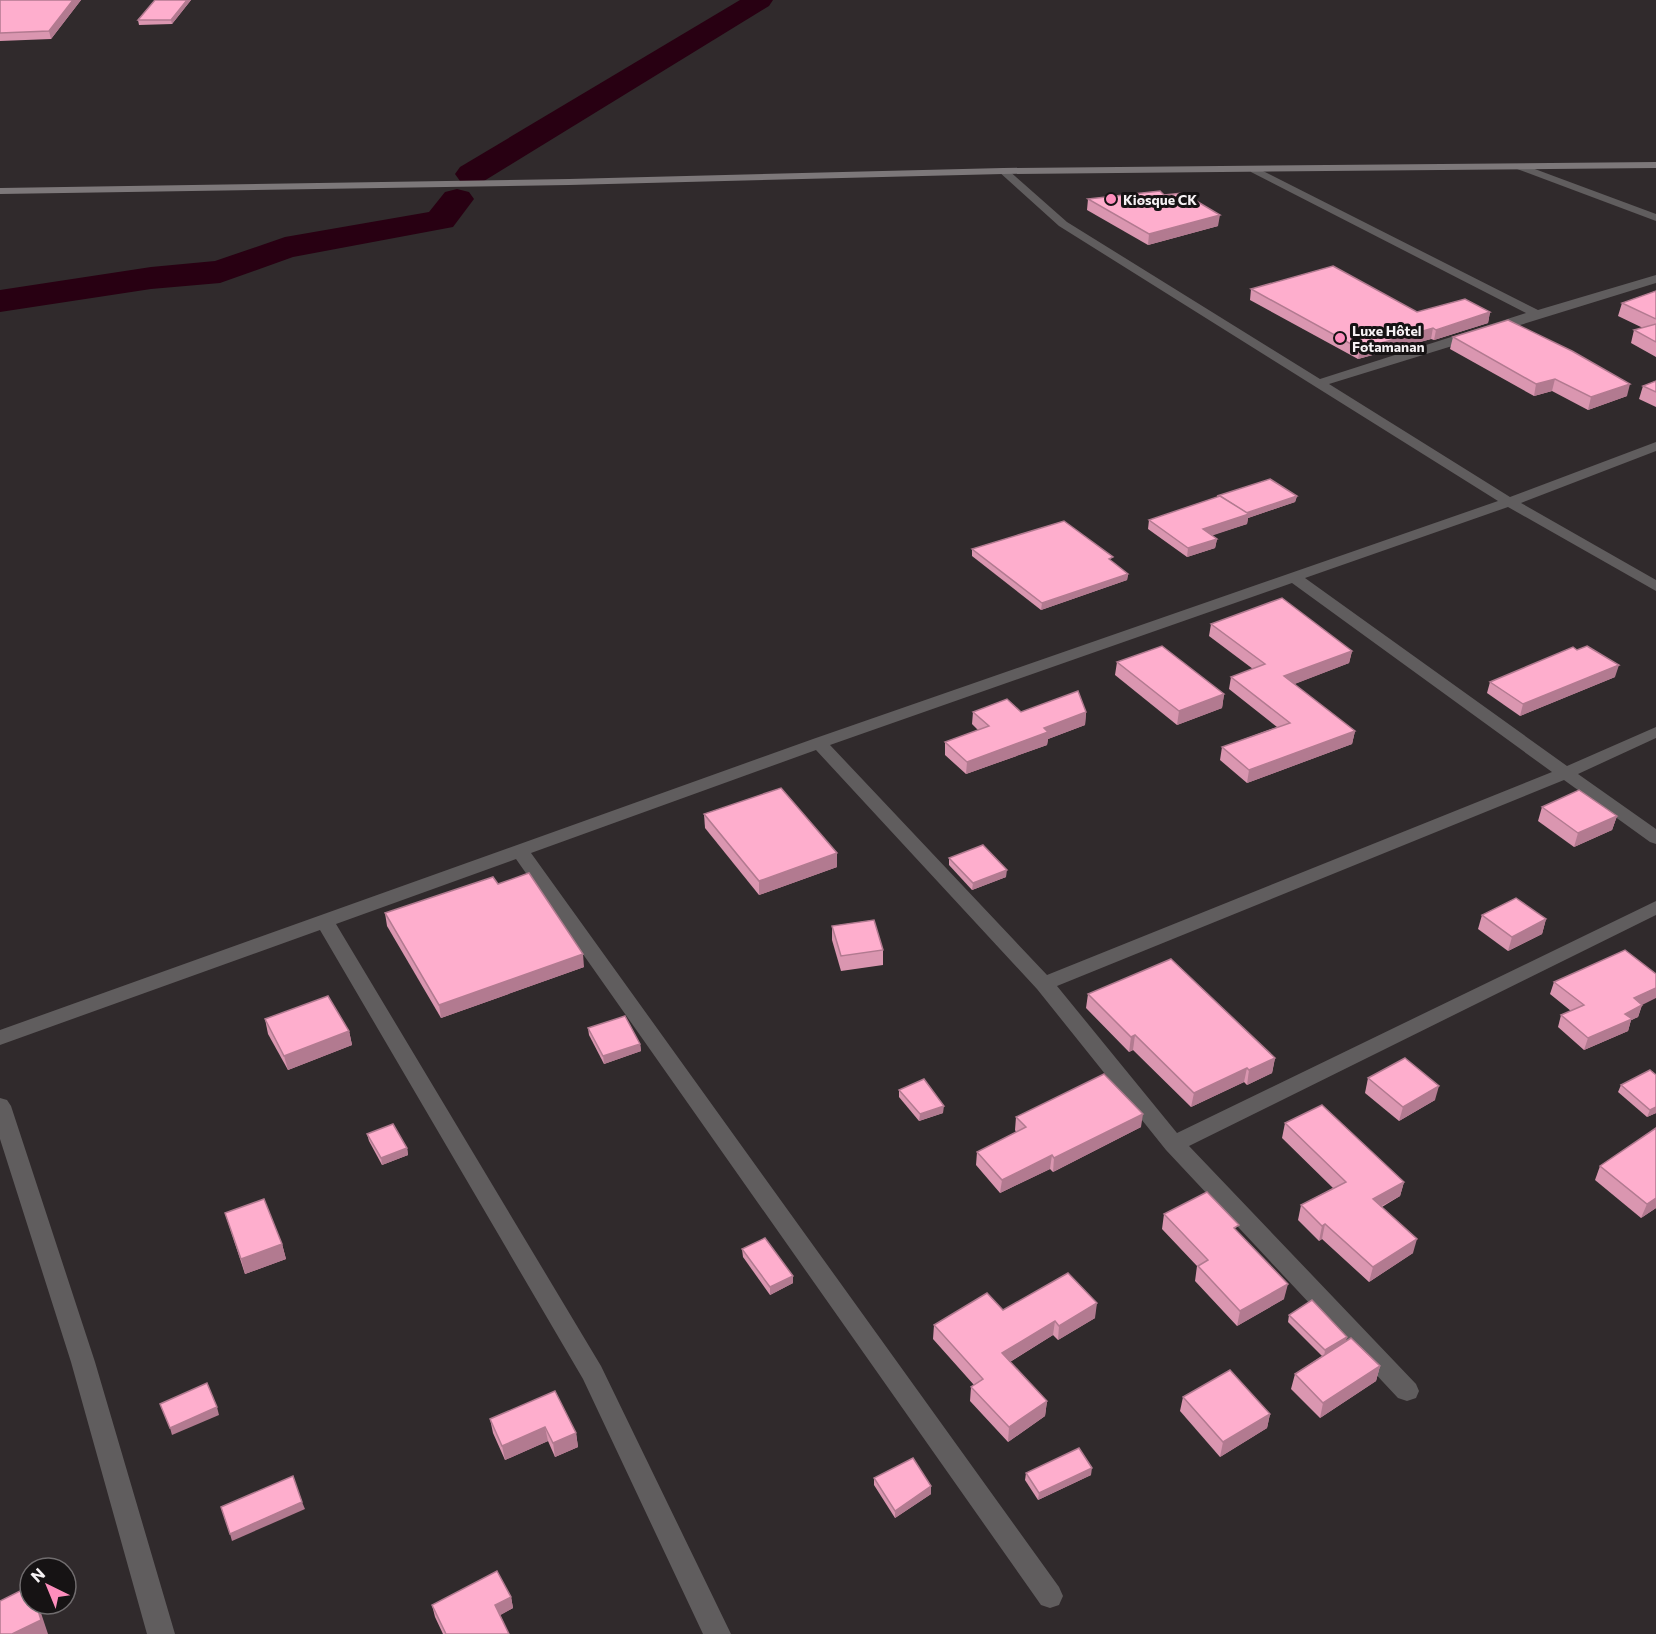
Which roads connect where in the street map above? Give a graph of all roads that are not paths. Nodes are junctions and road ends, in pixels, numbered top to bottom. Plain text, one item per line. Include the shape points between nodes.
1 (1656, 165) edge
2 (1521, 167) junction
3 (1255, 170) junction
4 (1003, 171) junction
5 (0, 191) edge
6 (1656, 218) edge
7 (1656, 279) edge
8 (1537, 314) junction
9 (1320, 383) junction
10 (1656, 446) edge
11 (1509, 502) junction
12 (1293, 578) junction
13 (1656, 586) edge
14 (1656, 732) edge
15 (819, 743) junction
16 (1565, 773) junction
17 (1656, 838) edge
18 (520, 851) junction
19 (1656, 907) edge
20 (325, 921) junction
21 (1044, 984) junction
22 (0, 1038) edge
23 (0, 1106) edge
24 (1174, 1144) junction
25 (1407, 1391) dead end
26 (1050, 1596) dead end
27 (161, 1634) edge
28 (717, 1634) edge

1 - 2 main road
2 - 3 main road
2 - 6 street
3 - 4 main road
3 - 8 street
4 - 5 main road
4 - 9 street via 1064,224
7 - 8 street
8 - 9 street
9 - 11 street
10 - 11 street
11 - 12 street
11 - 13 street
12 - 15 street
12 - 16 street
14 - 16 street
15 - 18 street
15 - 21 street
16 - 17 street
16 - 21 street
18 - 20 street
18 - 26 street
19 - 24 street
20 - 22 street
20 - 28 street via 592,1373
21 - 24 street
23 - 27 street via 83,1362
24 - 25 street

